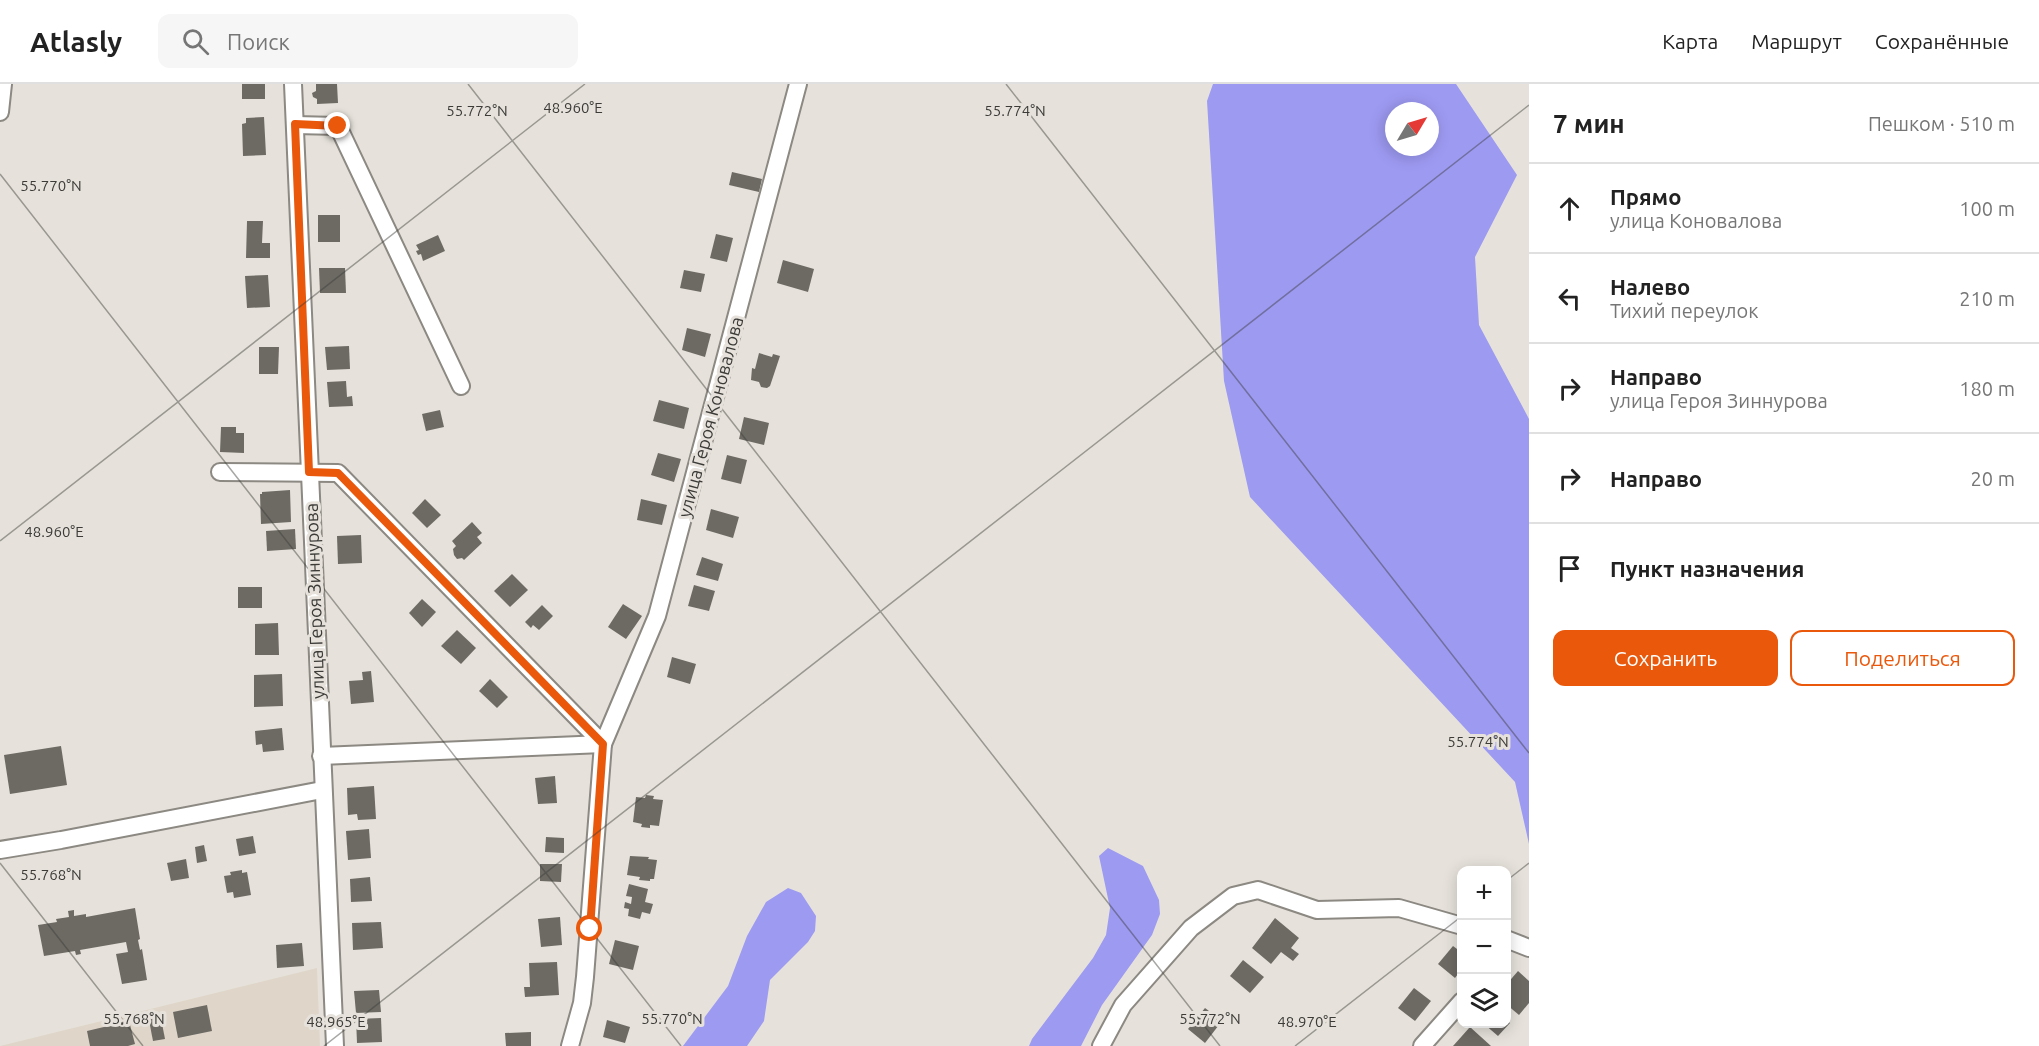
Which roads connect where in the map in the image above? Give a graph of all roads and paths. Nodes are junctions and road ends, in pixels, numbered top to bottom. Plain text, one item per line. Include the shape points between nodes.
1 (3, 84) edge
2 (293, 84) edge
3 (798, 84) edge
4 (0, 112) edge
5 (295, 124) junction
6 (461, 386) dead end
7 (220, 471) dead end
8 (309, 472) junction
9 (603, 744) junction
10 (321, 756) junction
11 (322, 790) junction
12 (0, 850) edge
13 (1457, 925) edge
14 (1457, 1006) edge
15 (334, 1046) edge
16 (570, 1046) edge
17 (1101, 1046) edge
18 (1422, 1046) edge

1 - 4 street
2 - 5 street, улица Героя Зиннурова
3 - 9 street, улица Героя Коновалова via 657,616
5 - 6 street via 338,126
5 - 8 street, улица Героя Зиннурова
7 - 8 street
8 - 9 street via 338,473
8 - 10 street, улица Героя Зиннурова
9 - 10 street
9 - 16 street, улица Героя Коновалова via 585,977
10 - 11 street, улица Героя Зиннурова
11 - 12 street
11 - 15 street, улица Героя Зиннурова
13 - 17 street via 1399,908 1317,910 1258,890 1233,896 1191,928 1130,997
14 - 18 street

